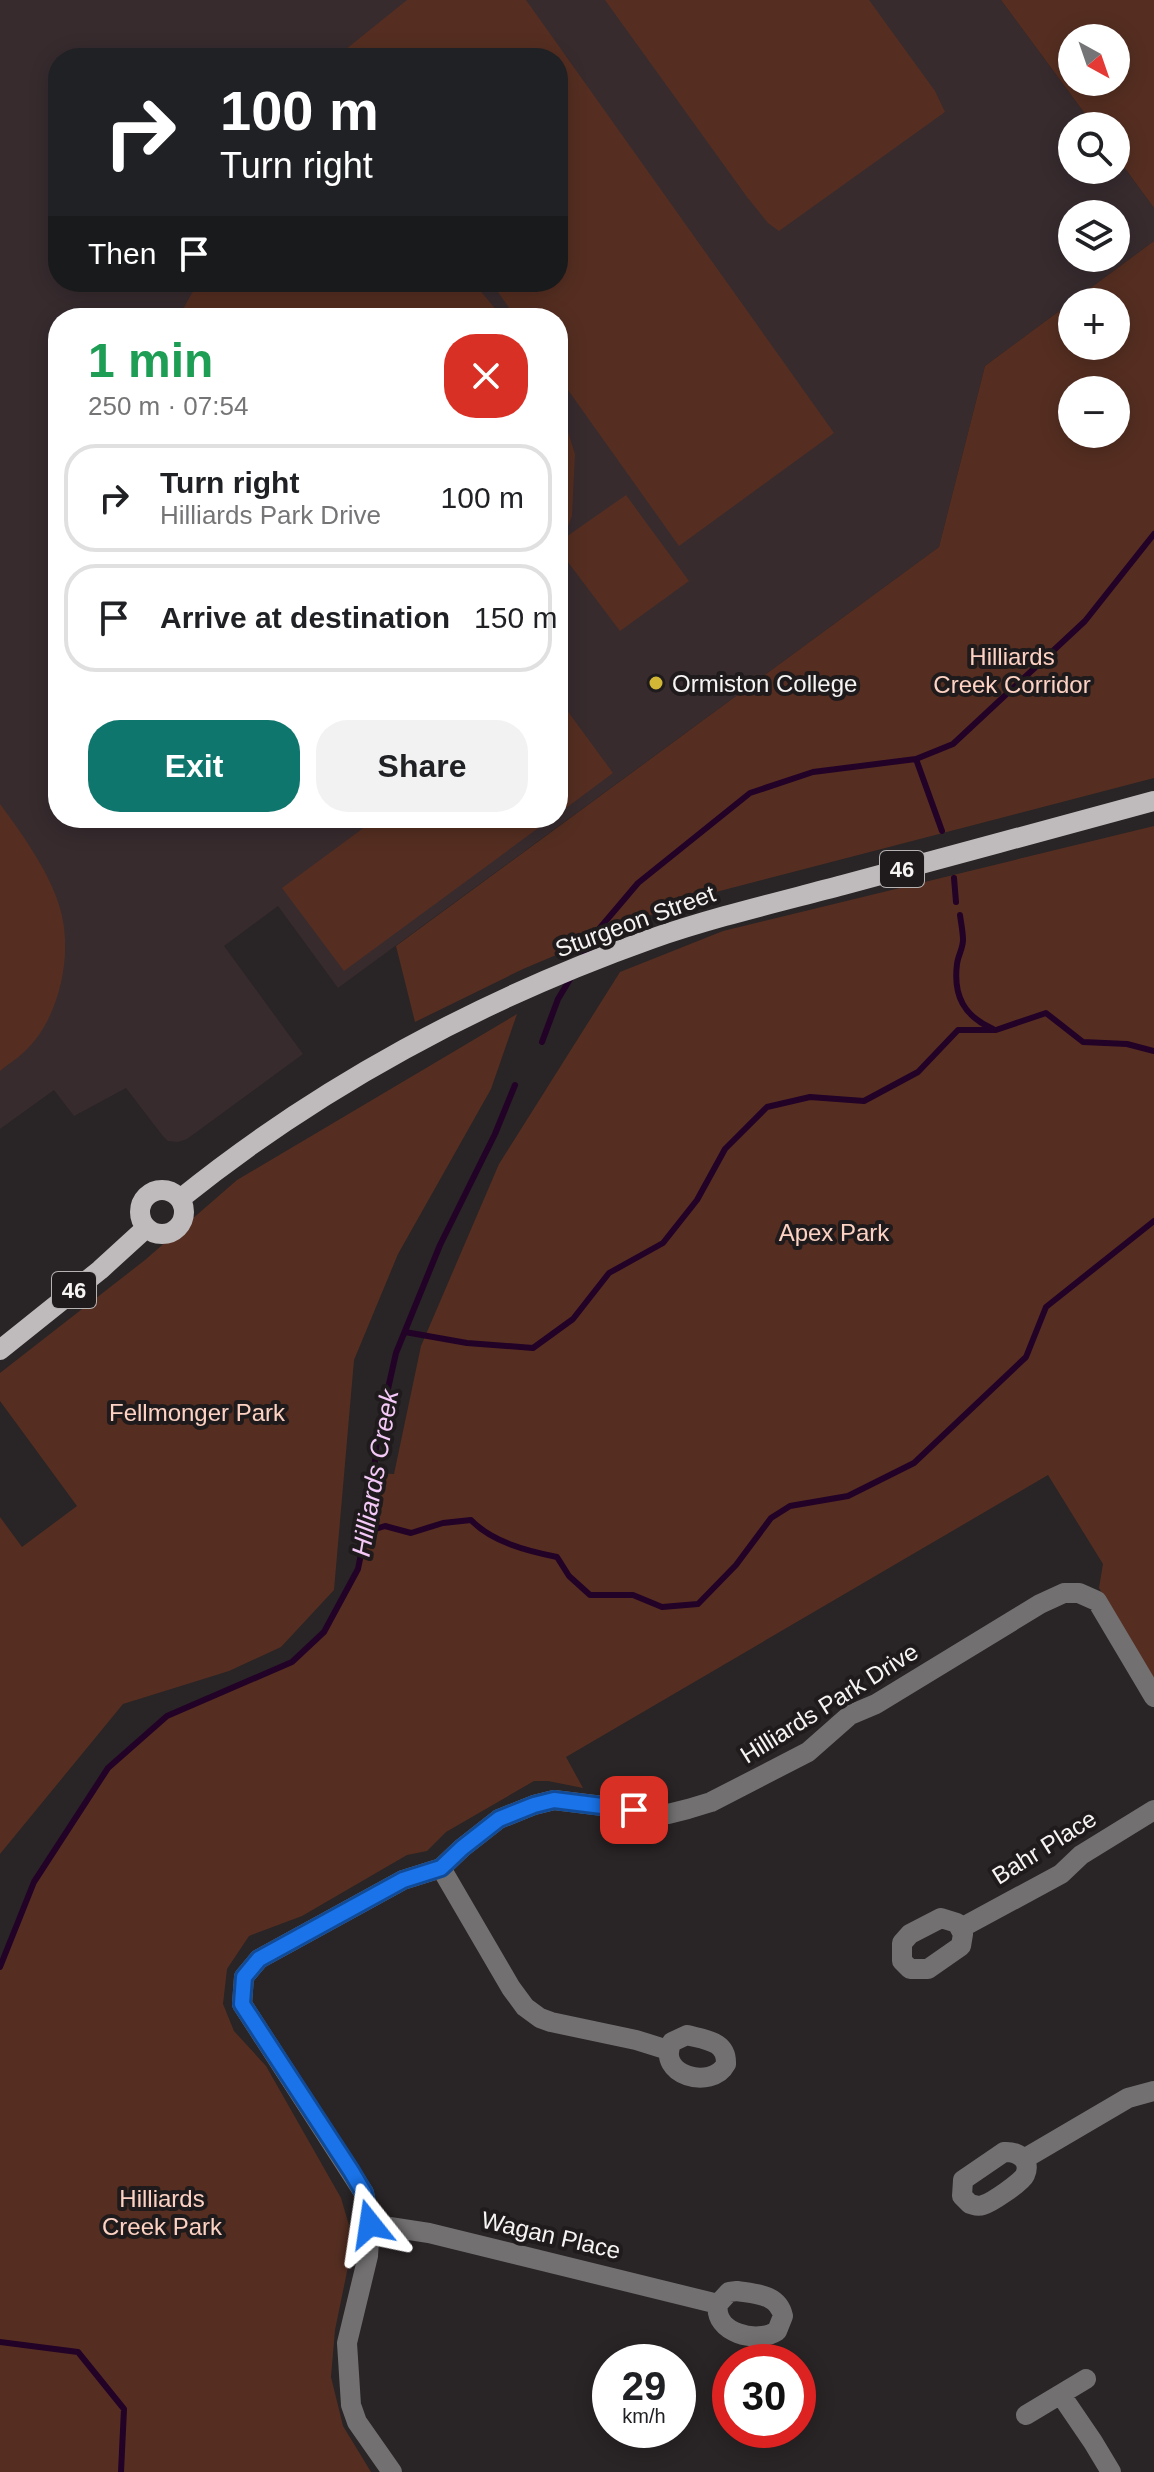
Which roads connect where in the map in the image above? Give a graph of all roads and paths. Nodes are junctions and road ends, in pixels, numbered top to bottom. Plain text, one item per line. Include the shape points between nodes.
1 (1154, 801) edge
2 (180, 1199) junction
3 (146, 1228) junction
4 (0, 1350) edge
5 (1154, 1697) edge
6 (1154, 1810) edge
7 (441, 1868) junction
8 (961, 1928) dead end
9 (668, 2050) dead end
10 (1154, 2091) edge
11 (1024, 2159) dead end
12 (370, 2224) junction
13 (718, 2304) dead end
14 (1086, 2379) dead end
15 (1061, 2395) junction
16 (1026, 2415) dead end
17 (392, 2472) edge
18 (1111, 2472) edge

1 - 2 main road, Sturgeon Street / 46 via 719,917 521,991 451,1024 318,1100
2 - 3 main road via 185,1213 179,1227 159,1234
2 - 3 main road via 168,1190 147,1195 140,1207
3 - 4 main road, 46
5 - 7 street, Hilliards Park Drive via 1097,1601 1064,1593 850,1715 808,1752 711,1802 668,1814 554,1800 499,1819
6 - 8 street, Bahr Place via 1081,1855 1061,1874
7 - 9 street via 525,2007 551,2022
7 - 12 street, Hilliards Park Drive via 403,1880 259,1959 244,1977 242,2004 364,2193
10 - 11 street via 1128,2098
12 - 13 street, Wagan Place via 443,2236
12 - 17 street, Hilliards Park Drive via 368,2256 347,2343 351,2405
14 - 15 street
15 - 16 street
15 - 18 street

